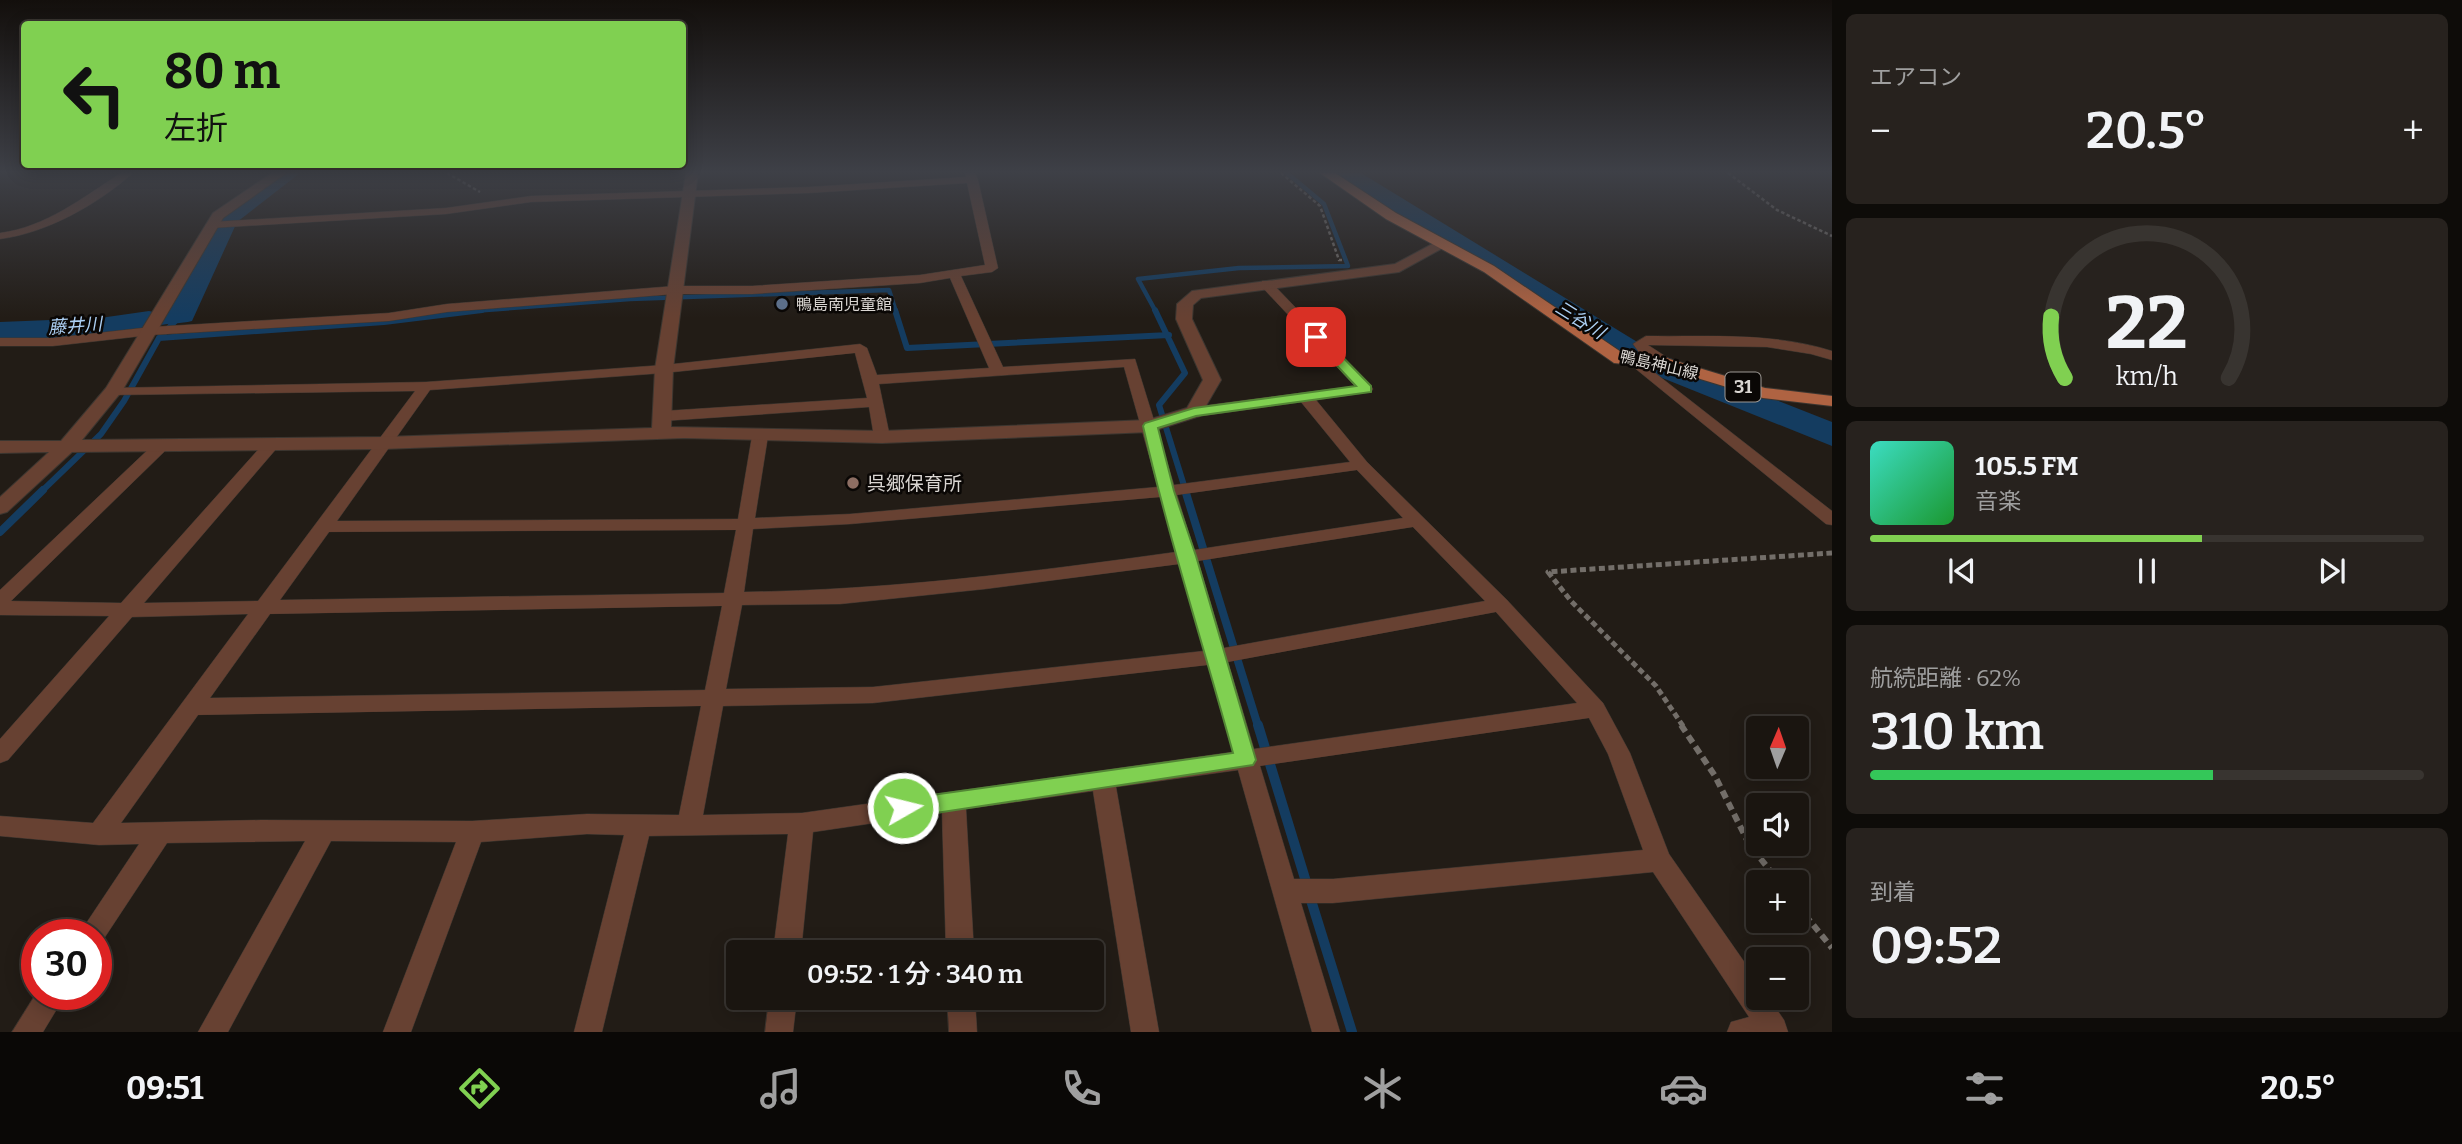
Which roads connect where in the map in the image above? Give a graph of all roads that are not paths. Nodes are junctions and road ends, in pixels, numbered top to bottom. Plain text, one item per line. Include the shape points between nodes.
1 (49, 221) edge
2 (215, 221) edge
3 (261, 221) edge
4 (685, 221) edge
5 (982, 221) edge
6 (1401, 221) edge
7 (213, 225) junction
8 (0, 236) edge
9 (1443, 244) junction
10 (955, 275) junction
11 (1266, 284) junction
12 (675, 296) junction
13 (151, 331) junction
14 (0, 342) edge
15 (1832, 356) edge
16 (1650, 362) junction
17 (664, 369) junction
18 (998, 372) junction
19 (871, 380) junction
20 (426, 386) junction
21 (113, 391) junction
22 (1305, 397) junction
23 (1832, 401) edge
24 (876, 402) junction
25 (1194, 412) junction
26 (662, 424) junction
27 (1150, 426) junction
28 (760, 436) junction
29 (882, 437) junction
30 (383, 443) junction
31 (271, 445) junction
32 (67, 446) junction
33 (161, 446) junction
34 (0, 447) edge
35 (1362, 465) junction
36 (1166, 491) junction
37 (0, 508) edge
38 (1832, 520) edge
39 (1418, 521) junction
40 (746, 524) junction
41 (321, 527) junction
42 (1187, 556) junction
43 (733, 599) junction
44 (0, 601) edge
45 (1500, 605) junction
46 (0, 608) edge
47 (261, 608) junction
48 (126, 610) junction
49 (1214, 657) junction
50 (714, 700) junction
51 (190, 707) junction
52 (1595, 709) junction
53 (0, 754) edge
54 (1245, 760) junction
55 (1103, 780) junction
56 (954, 801) junction
57 (802, 823) junction
58 (639, 825) junction
59 (689, 826) junction
60 (3, 830) edge
61 (324, 831) junction
62 (161, 832) junction
63 (472, 832) junction
64 (99, 834) junction
65 (1659, 860) junction
66 (1284, 891) junction
67 (102, 919) edge
68 (789, 940) edge
69 (960, 940) edge
70 (41, 1010) edge
71 (781, 1010) edge
72 (961, 1010) edge
73 (26, 1032) edge
74 (212, 1032) edge
75 (397, 1032) edge
76 (588, 1032) edge
77 (779, 1032) edge
78 (962, 1032) edge
79 (1145, 1032) edge
80 (1326, 1032) edge
81 (1741, 1032) edge

1 - 8 street via 27,233
2 - 7 street
3 - 7 street
4 - 12 street
5 - 10 street via 992,268
6 - 9 main road, 鴨島神山線 / 31
7 - 13 street
9 - 11 street via 1399,268
9 - 16 main road, 鴨島神山線 / 31 via 1489,268 1604,350 1620,359
10 - 12 street
10 - 18 street
11 - 22 street via 1366,389
11 - 25 street via 1197,294 1185,304 1184,319 1212,380
12 - 13 street
12 - 17 street
13 - 14 street via 53,342
13 - 21 street
15 - 16 street via 1768,344 1646,340 1640,344
16 - 23 main road, 鴨島神山線 / 31 via 1763,393
16 - 38 street
17 - 19 street via 860,348
17 - 20 street
17 - 26 street
18 - 19 street
18 - 27 street via 1130,362
19 - 24 street
20 - 21 street
20 - 30 street
21 - 32 street
22 - 25 street
22 - 35 street
24 - 26 street
24 - 29 street
25 - 27 street
26 - 28 street
26 - 30 street
27 - 29 street
27 - 36 street
28 - 29 street
28 - 40 street
30 - 31 street
30 - 41 street
31 - 33 street
31 - 48 street
32 - 33 street
32 - 34 street
32 - 37 street
33 - 44 street
35 - 36 street
35 - 39 street
36 - 40 street
36 - 42 street
39 - 42 street
39 - 45 street
40 - 41 street
40 - 43 street
41 - 47 street
42 - 43 street via 950,587 840,597
42 - 49 street
43 - 47 street
43 - 50 street
45 - 49 street
45 - 52 street
46 - 48 street
47 - 48 street
47 - 51 street
48 - 53 street
49 - 50 street via 873,695
49 - 54 street
50 - 51 street
50 - 59 street
51 - 64 street
52 - 54 street
52 - 65 street via 1619,753
54 - 55 street
54 - 66 street
55 - 56 street
55 - 79 street
56 - 57 street
56 - 69 street
57 - 59 street
57 - 68 street
58 - 59 street
58 - 63 street
58 - 76 street
60 - 64 street
61 - 62 street
61 - 63 street
61 - 74 street
62 - 64 street
62 - 67 street
63 - 75 street
65 - 66 street via 1334,891
65 - 81 street via 1774,1030
66 - 80 street
70 - 73 street
71 - 77 street
72 - 78 street

